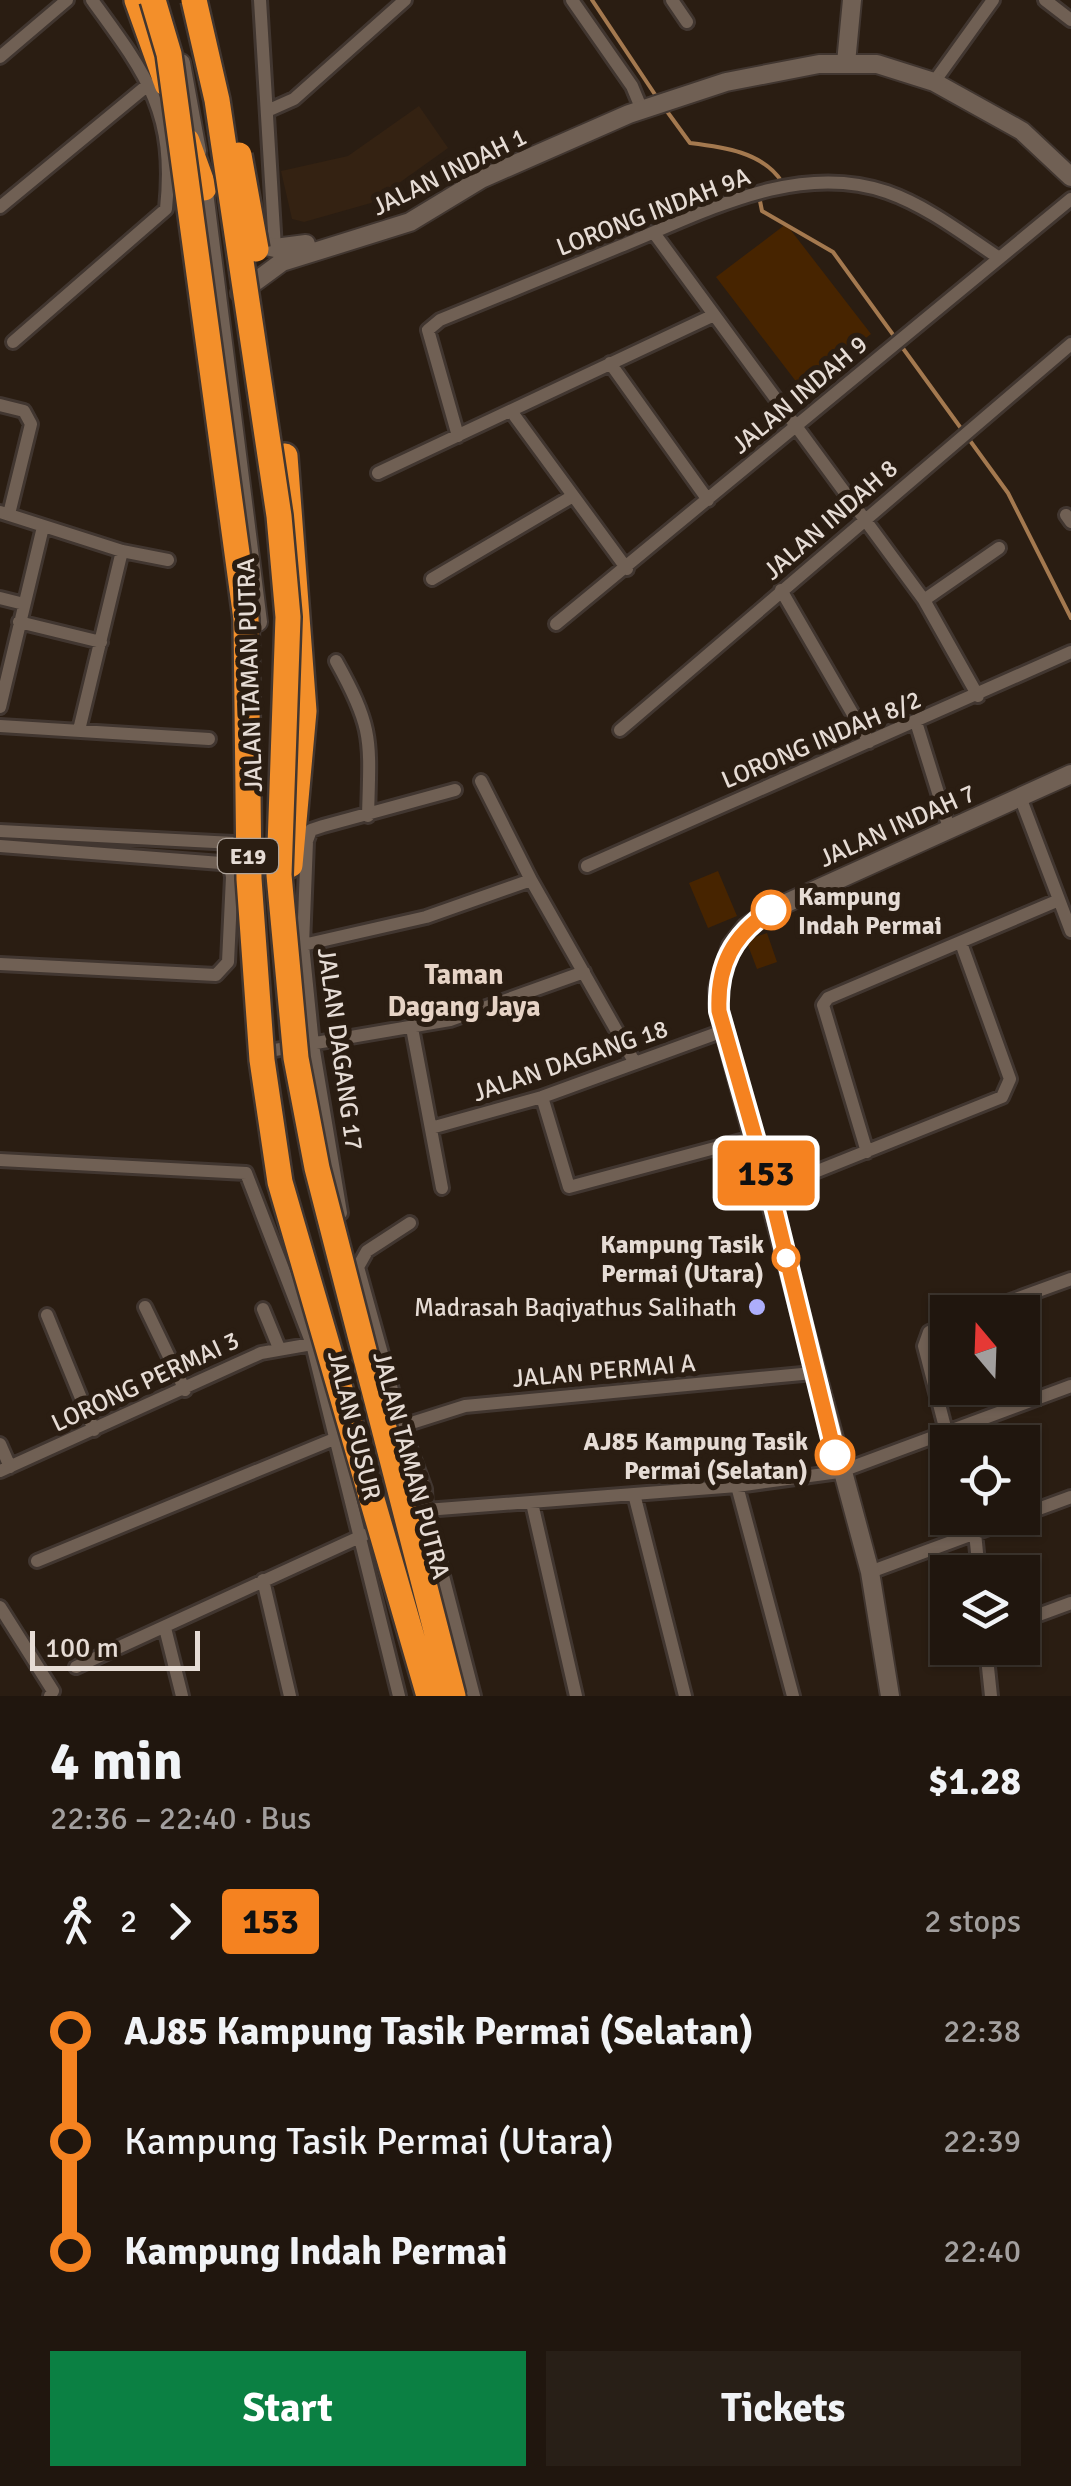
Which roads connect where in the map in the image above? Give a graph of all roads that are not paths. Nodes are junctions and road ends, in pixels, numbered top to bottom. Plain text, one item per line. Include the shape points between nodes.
1 (67, 0) edge
2 (92, 0) edge
3 (137, 0) edge
4 (153, 0) edge
5 (163, 0) edge
6 (180, 0) edge
7 (194, 0) edge
8 (260, 0) edge
9 (405, 0) edge
10 (572, 0) edge
11 (672, 0) edge
12 (852, 0) edge
13 (993, 0) edge
14 (1045, 0) edge
15 (1071, 20) edge
16 (687, 22) dead end
17 (0, 57) edge
18 (846, 63) junction
19 (934, 82) junction
20 (149, 84) junction
21 (216, 100) junction
22 (266, 111) junction
23 (636, 112) junction
24 (1071, 177) edge
25 (204, 188) junction
26 (1071, 199) edge
27 (0, 208) edge
28 (230, 232) junction
29 (654, 233) junction
30 (275, 248) junction
31 (998, 258) junction
32 (238, 294) junction
33 (714, 315) junction
34 (13, 342) dead end
35 (1071, 344) edge
36 (610, 363) junction
37 (0, 405) edge
38 (511, 411) junction
39 (794, 427) junction
40 (458, 436) junction
41 (378, 473) dead end
42 (573, 496) junction
43 (708, 500) junction
44 (5, 513) edge
45 (865, 518) junction
46 (44, 527) junction
47 (999, 548) dead end
48 (122, 551) junction
49 (168, 560) dead end
50 (627, 569) junction
51 (432, 580) dead end
52 (781, 590) junction
53 (0, 598) edge
54 (924, 600) junction
55 (24, 604) junction
56 (277, 615) junction
57 (19, 622) junction
58 (556, 624) dead end
59 (100, 642) junction
60 (1068, 653) edge
61 (336, 660) dead end
62 (3, 678) edge
63 (978, 696) junction
64 (0, 707) edge
65 (916, 722) junction
66 (0, 726) edge
67 (79, 730) junction
68 (620, 730) dead end
69 (209, 739) dead end
70 (869, 742) junction
71 (298, 767) junction
72 (1071, 774) edge
73 (481, 781) dead end
74 (455, 790) dead end
75 (1020, 797) junction
76 (368, 816) junction
77 (949, 828) junction
78 (257, 829) junction
79 (0, 831) edge
80 (234, 843) junction
81 (0, 846) edge
82 (259, 861) junction
83 (587, 866) dead end
84 (531, 880) junction
85 (1059, 900) junction
86 (1071, 931) edge
87 (961, 943) junction
88 (293, 951) junction
89 (0, 964) edge
90 (584, 972) junction
91 (412, 1028) junction
92 (723, 1031) junction
93 (313, 1045) junction
94 (278, 1050) junction
95 (635, 1063) junction
96 (542, 1096) junction
97 (431, 1128) junction
98 (756, 1137) junction
99 (867, 1152) junction
100 (0, 1160) edge
101 (442, 1188) dead end
102 (770, 1190) junction
103 (342, 1213) dead end
104 (410, 1223) dead end
105 (1071, 1279) edge
106 (1027, 1295) edge
107 (146, 1307) dead end
108 (263, 1310) dead end
109 (46, 1316) dead end
110 (930, 1331) edge
111 (312, 1344) junction
112 (280, 1348) junction
113 (930, 1369) edge
114 (813, 1374) junction
115 (1071, 1386) edge
116 (185, 1390) junction
117 (972, 1425) edge
118 (402, 1426) junction
119 (94, 1430) junction
120 (334, 1439) junction
121 (930, 1441) edge
122 (0, 1444) edge
123 (5, 1469) edge
124 (840, 1472) junction
125 (738, 1486) junction
126 (634, 1494) junction
127 (1071, 1497) edge
128 (397, 1500) junction
129 (532, 1502) junction
130 (1040, 1508) edge
131 (426, 1510) junction
132 (395, 1527) junction
133 (970, 1535) edge
134 (360, 1537) junction
135 (37, 1561) dead end
136 (870, 1572) junction
137 (263, 1580) junction
138 (1071, 1603) edge
139 (0, 1607) edge
140 (1040, 1614) edge
141 (165, 1628) junction
142 (988, 1665) edge
143 (76, 1668) dead end
144 (54, 1694) edge
145 (182, 1696) edge
146 (290, 1696) edge
147 (399, 1696) edge
148 (428, 1696) edge
149 (450, 1696) edge
150 (474, 1696) edge
151 (576, 1696) edge
152 (685, 1696) edge
153 (792, 1696) edge
154 (890, 1696) edge
155 (991, 1696) edge

1 - 17 street
2 - 20 street
3 - 25 highway
4 - 148 highway, E19, bridge via 169,54 246,619 248,879 262,1060 280,1182
5 - 25 street, JALAN TAMAN PUTRA
6 - 28 street, JALAN TAMAN PUTRA via 203,79
7 - 21 highway, E19, bridge
8 - 22 street
9 - 22 street via 294,98
10 - 23 street via 632,86
11 - 16 street
12 - 18 street
13 - 19 street
14 - 15 street
18 - 19 street, JALAN INDAH 1
18 - 23 street, JALAN INDAH 1 via 726,82
19 - 24 street, JALAN INDAH 1 via 1022,131
20 - 27 street
20 - 34 street via 168,131 166,209
21 - 71 highway, bridge via 248,188 286,456 303,691
21 - 149 highway, E19, bridge via 279,516 288,617 279,874 296,1058 317,1168
22 - 30 street
23 - 30 street, JALAN INDAH 1 via 592,119 472,170 381,224
23 - 32 street, JALAN INDAH 1 via 481,178 410,222 282,262
25 - 78 street, JALAN TAMAN PUTRA via 258,616
26 - 31 street, JALAN INDAH 9
28 - 30 street
28 - 32 street, JALAN TAMAN PUTRA
29 - 31 street, LORONG INDAH 9A via 773,188 846,184 886,191
29 - 33 street
29 - 40 street, LORONG INDAH 9A via 428,330
31 - 39 street, JALAN INDAH 9
32 - 56 street, JALAN TAMAN PUTRA
33 - 36 street
33 - 39 street
35 - 45 street, JALAN INDAH 8
36 - 38 street
36 - 43 street
37 - 44 street via 24,410 32,424
38 - 40 street
38 - 42 street
39 - 43 street, JALAN INDAH 9
39 - 45 street
40 - 41 street
42 - 50 street
42 - 51 street
43 - 50 street, JALAN INDAH 9
44 - 46 street
45 - 52 street, JALAN INDAH 8
45 - 54 street
46 - 48 street
46 - 55 street
47 - 54 street
48 - 49 street
48 - 59 street
50 - 58 street, JALAN INDAH 9
52 - 68 street, JALAN INDAH 8
52 - 70 street
53 - 55 street
54 - 63 street
55 - 57 street
56 - 71 highway via 294,683
56 - 88 street, JALAN TAMAN PUTRA
57 - 59 street
57 - 62 street
59 - 67 street
60 - 63 street, LORONG INDAH 8/2
61 - 76 street via 365,713 370,737
62 - 64 street
63 - 65 street, LORONG INDAH 8/2
65 - 70 street, LORONG INDAH 8/2
65 - 77 street
66 - 67 street
67 - 69 street
70 - 83 street, LORONG INDAH 8/2
71 - 88 highway
72 - 75 street, JALAN INDAH 7
73 - 84 street
74 - 76 street
75 - 77 street, JALAN INDAH 7
75 - 85 street
76 - 88 street, JALAN DAGANG 17 via 311,830
77 - 92 street, JALAN INDAH 7 via 746,926 722,968
78 - 80 street
78 - 82 street, JALAN TAMAN PUTRA
79 - 80 street
80 - 82 street
81 - 89 street via 230,866 228,962 216,975
82 - 94 street, JALAN TAMAN PUTRA
84 - 88 street via 426,917
84 - 90 street
85 - 86 street
85 - 87 street
87 - 99 street via 823,1005
87 - 99 street via 1010,1079 1008,1090
88 - 93 street, JALAN DAGANG 17
88 - 94 street, JALAN TAMAN PUTRA
90 - 91 street via 480,1012
90 - 95 street
91 - 93 street
91 - 97 street
92 - 95 street, JALAN DAGANG 18
92 - 98 street
93 - 94 street
93 - 103 street, JALAN DAGANG 17
94 - 128 street, JALAN TAMAN PUTRA
94 - 132 street, JALAN TAMAN PUTRA via 292,1188
95 - 96 street, JALAN DAGANG 18
96 - 97 street, JALAN DAGANG 18
96 - 98 street via 569,1187
97 - 101 street
98 - 102 street
99 - 102 street
100 - 111 street, JALAN SUSUR via 246,1173
102 - 114 street
104 - 118 street via 366,1251 358,1267
105 - 106 street
107 - 116 street
108 - 112 street
109 - 119 street
110 - 113 street via 924,1346
111 - 112 street, LORONG PERMAI 3
111 - 120 street, JALAN SUSUR
112 - 116 street, LORONG PERMAI 3
114 - 118 street, JALAN PERMAI A via 465,1406
114 - 124 street
115 - 117 street
116 - 119 street, LORONG PERMAI 3
118 - 131 street via 425,1488
119 - 123 street, LORONG PERMAI 3
120 - 134 street, JALAN SUSUR
120 - 135 street
121 - 124 street
122 - 123 street
124 - 125 street
124 - 136 street
125 - 126 street
125 - 153 street
126 - 129 street
126 - 152 street
127 - 130 street
128 - 131 street
128 - 132 street, JALAN TAMAN PUTRA
129 - 131 street
129 - 151 street
131 - 132 street
131 - 150 street
132 - 134 street
132 - 148 street, JALAN TAMAN PUTRA
132 - 149 street, JALAN TAMAN PUTRA
133 - 136 street
134 - 137 street
134 - 147 street, JALAN SUSUR
136 - 154 street
137 - 141 street
137 - 146 street
138 - 140 street
139 - 144 street
141 - 143 street
141 - 145 street
142 - 155 street

